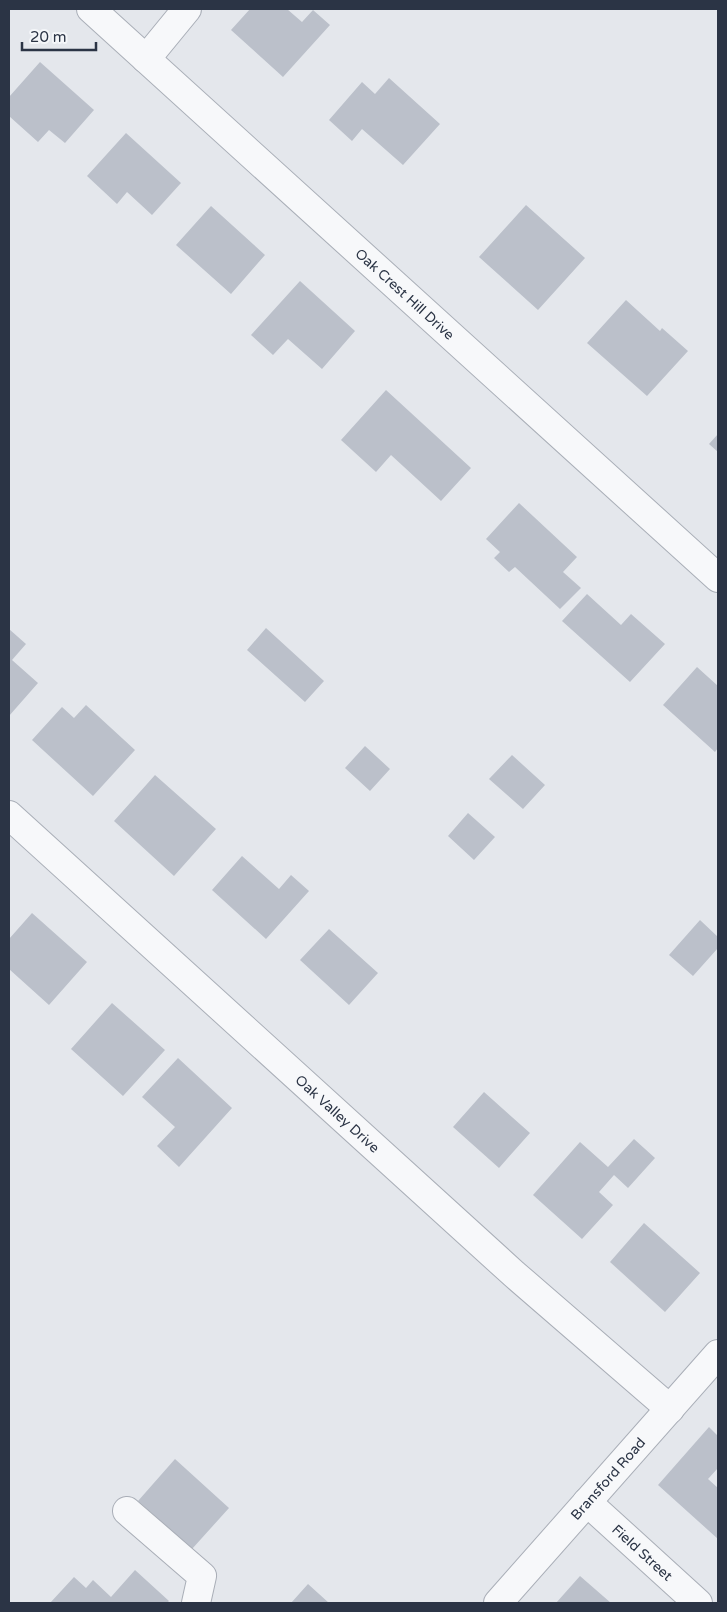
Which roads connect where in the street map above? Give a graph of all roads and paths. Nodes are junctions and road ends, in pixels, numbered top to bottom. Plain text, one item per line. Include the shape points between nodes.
1 (91, 9) edge
2 (187, 9) edge
3 (146, 59) junction
4 (718, 578) edge
5 (9, 815) edge
6 (718, 1354) edge
7 (670, 1409) junction
8 (587, 1502) junction
9 (127, 1510) dead end
10 (196, 1603) edge
11 (498, 1603) edge
12 (698, 1603) edge

1 - 3 street, Oak Crest Hill Drive
2 - 3 street
3 - 4 street, Oak Crest Hill Drive
5 - 7 street, Oak Valley Drive via 514,1274
6 - 7 street, Bransford Road
7 - 8 street, Bransford Road
8 - 11 street, Bransford Road
8 - 12 street, Field Street
9 - 10 street via 202,1576

